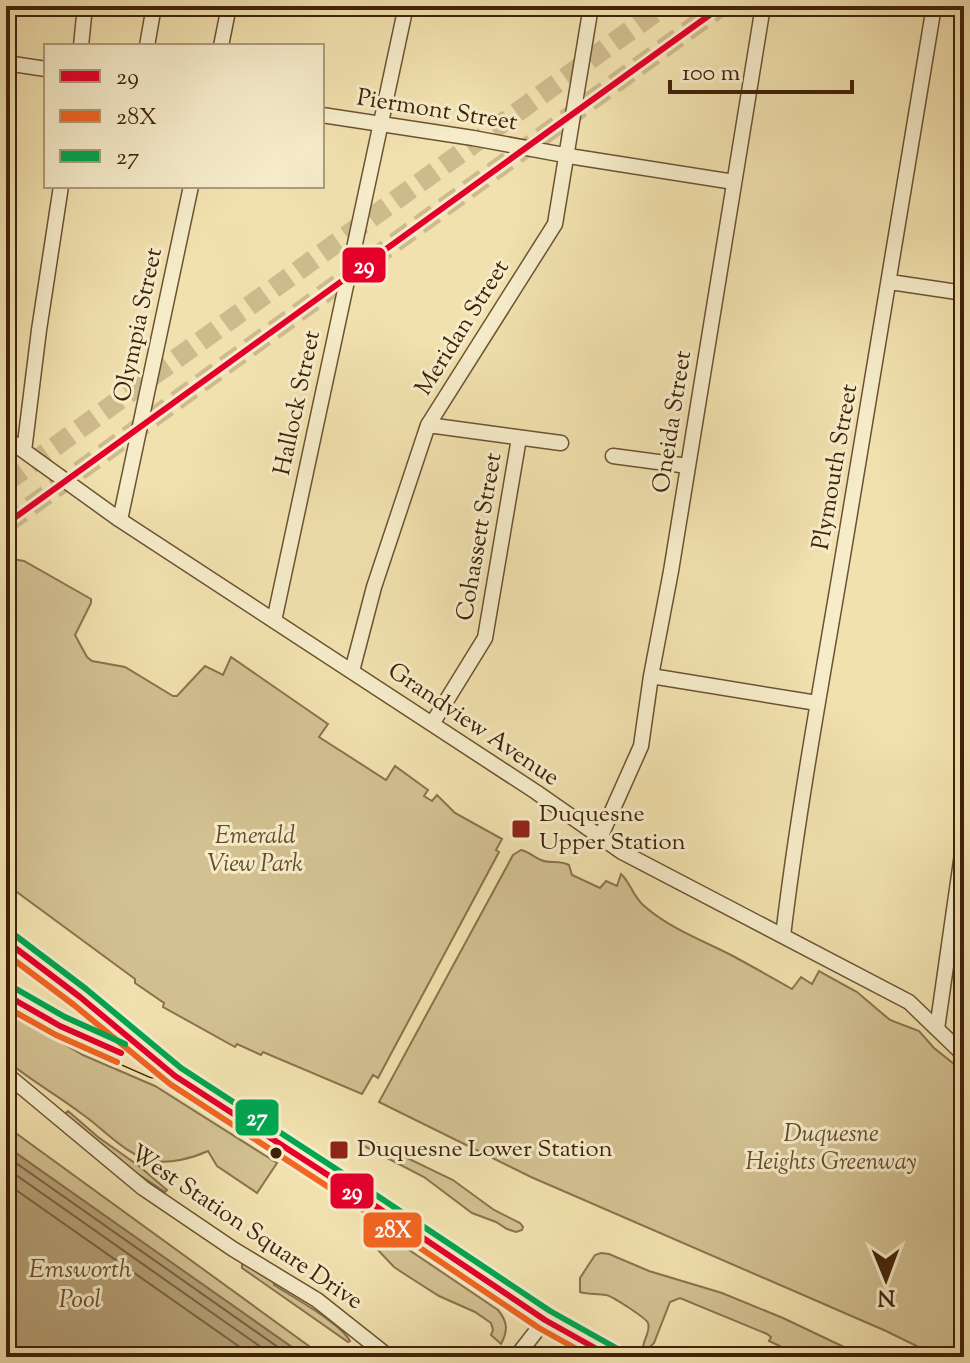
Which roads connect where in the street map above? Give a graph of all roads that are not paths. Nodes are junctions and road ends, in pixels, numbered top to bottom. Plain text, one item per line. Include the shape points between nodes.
1 (85, 6) edge
2 (154, 6) edge
3 (229, 6) edge
4 (406, 6) edge
5 (591, 6) edge
6 (763, 6) edge
7 (934, 6) edge
8 (81, 44) edge
9 (147, 44) edge
10 (221, 44) edge
11 (6, 63) edge
12 (44, 69) edge
13 (324, 115) edge
14 (381, 123) junction
15 (566, 156) junction
16 (734, 182) junction
17 (61, 188) edge
18 (191, 188) edge
19 (890, 282) junction
20 (964, 293) edge
21 (428, 425) junction
22 (6, 438) edge
23 (519, 438) junction
24 (561, 443) dead end
25 (24, 451) junction
26 (613, 456) dead end
27 (688, 466) junction
28 (120, 520) junction
29 (274, 621) junction
30 (352, 671) junction
31 (651, 676) junction
32 (817, 703) junction
33 (432, 724) junction
34 (600, 838) junction
35 (964, 840) edge
36 (783, 936) junction
37 (6, 941) edge
38 (6, 969) edge
39 (6, 995) edge
40 (937, 1029) junction
41 (964, 1055) edge
42 (6, 1074) edge
43 (175, 1076) junction
44 (545, 1320) junction
45 (389, 1357) edge
46 (516, 1357) edge
47 (611, 1357) edge

1 - 8 street
2 - 9 street
3 - 10 street
4 - 14 street, Hallock Street
5 - 15 street, Meridan Street
6 - 16 street, Oneida Street
7 - 19 street, Plymouth Street
11 - 12 street
13 - 14 street, Piermont Street
14 - 15 street, Piermont Street
14 - 29 street, Hallock Street
15 - 16 street, Piermont Street
15 - 21 street, Meridan Street via 555,224
16 - 27 street, Oneida Street
17 - 25 street
18 - 28 street, Olympia Street
19 - 20 street
19 - 32 street, Plymouth Street
21 - 23 street
21 - 30 street, Meridan Street
22 - 25 street, Grandview Avenue
23 - 24 street
23 - 33 street, Cohassett Street via 485,638
25 - 28 street, Grandview Avenue
26 - 27 street
27 - 31 street, Oneida Street
28 - 29 street, Grandview Avenue
29 - 30 street, Grandview Avenue
30 - 33 street, Grandview Avenue
31 - 32 street
31 - 34 street, Oneida Street via 641,746
32 - 36 street, Plymouth Street
33 - 34 street, Grandview Avenue
34 - 36 street, Grandview Avenue
35 - 40 street
36 - 40 street, Grandview Avenue via 909,1002
37 - 43 highway
38 - 43 main road
39 - 43 highway via 60,1026
40 - 41 street, Grandview Avenue
42 - 45 street, West Station Square Drive via 143,1188 317,1300
43 - 44 main road
44 - 46 street
44 - 47 main road

